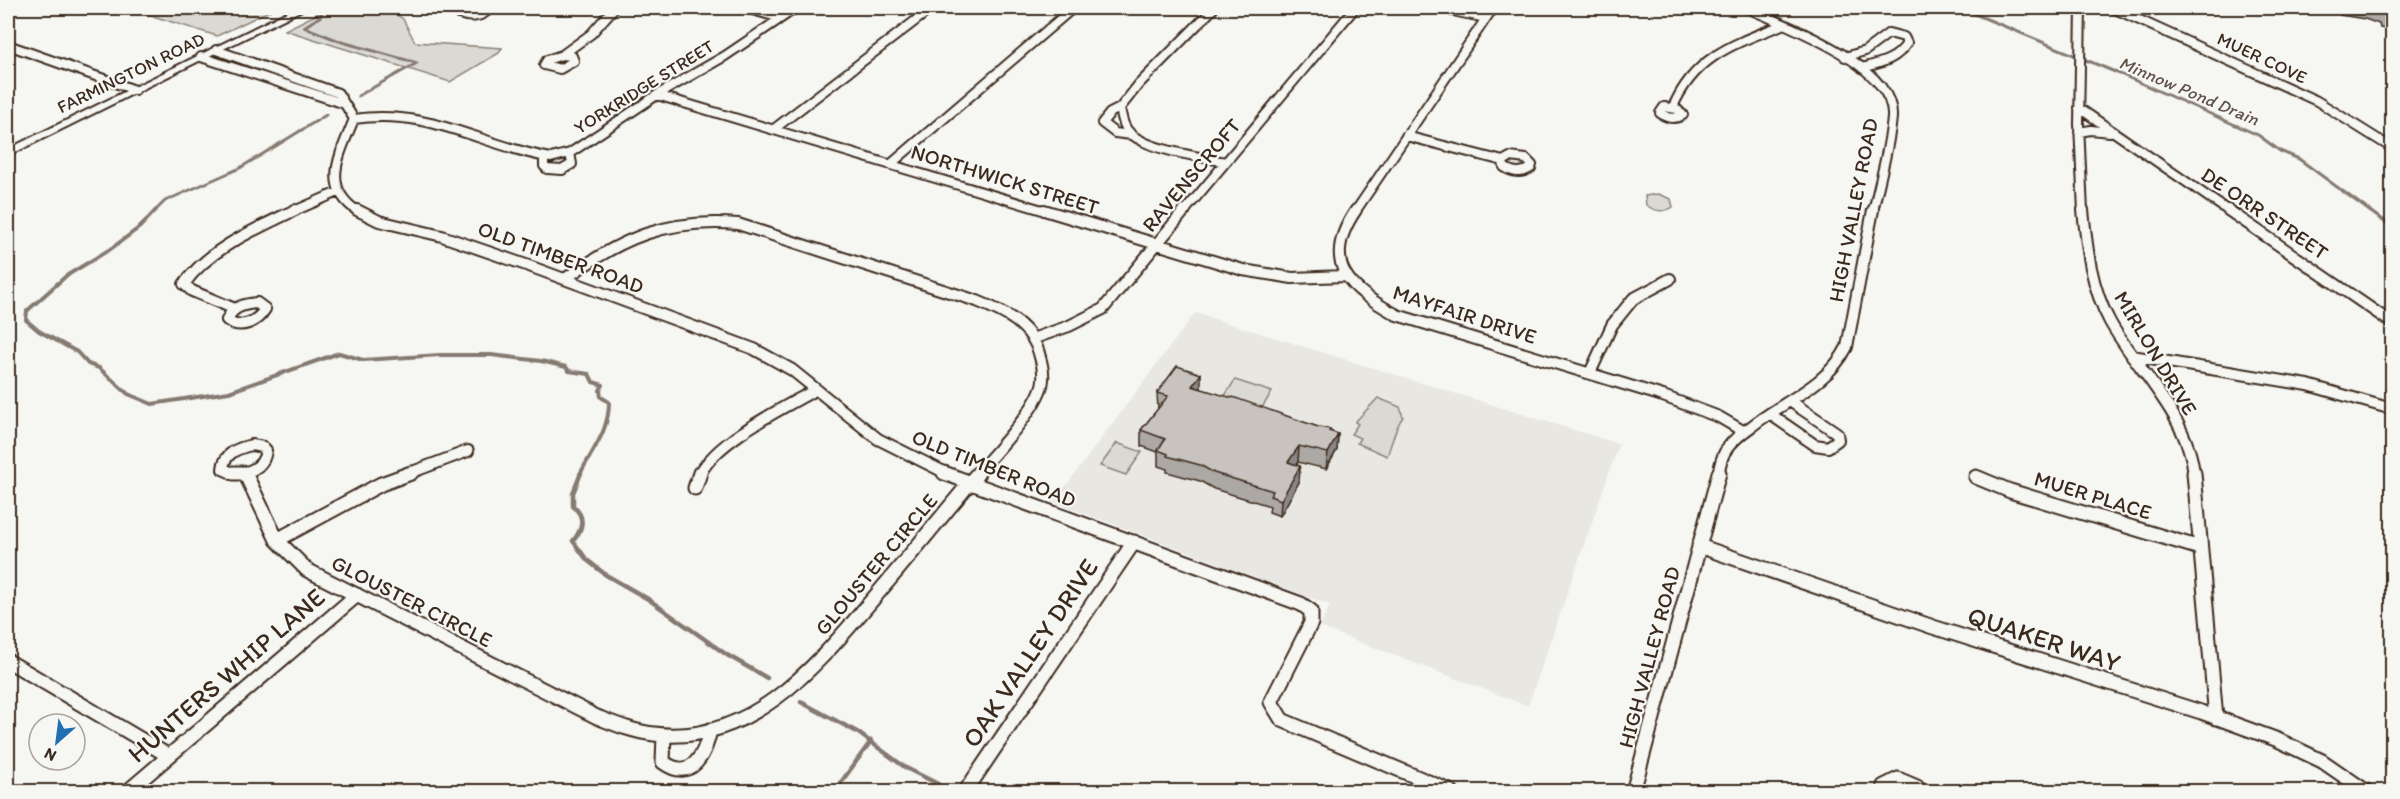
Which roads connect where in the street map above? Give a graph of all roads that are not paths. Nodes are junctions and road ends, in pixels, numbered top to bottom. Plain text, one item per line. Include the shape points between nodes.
1 (301, 8) edge
2 (465, 8) edge
3 (490, 8) edge
4 (614, 8) edge
5 (745, 8) edge
6 (796, 8) edge
7 (932, 8) edge
8 (1073, 8) edge
9 (1214, 8) edge
10 (1355, 8) edge
11 (1438, 8) edge
12 (1493, 8) edge
13 (1747, 8) edge
14 (2081, 8) edge
15 (2113, 8) edge
16 (781, 18) junction
17 (1486, 18) junction
18 (1782, 25) junction
19 (8, 45) edge
20 (216, 50) junction
21 (562, 55) dead end
22 (201, 57) junction
23 (1845, 57) junction
24 (1862, 68) junction
25 (293, 76) junction
26 (279, 84) junction
27 (135, 90) junction
28 (657, 94) junction
29 (342, 103) junction
30 (1673, 107) dead end
31 (1120, 108) junction
32 (2079, 108) junction
33 (354, 119) junction
34 (774, 129) junction
35 (2079, 132) junction
36 (2116, 134) junction
37 (1131, 135) junction
38 (1406, 136) junction
39 (2392, 148) edge
40 (8, 153) edge
41 (570, 153) junction
42 (544, 158) junction
43 (1503, 161) dead end
44 (1225, 162) junction
45 (891, 164) junction
46 (338, 192) junction
47 (1158, 243) junction
48 (1345, 276) junction
49 (565, 279) junction
50 (1670, 279) dead end
51 (234, 309) dead end
52 (2392, 323) edge
53 (1035, 338) junction
54 (2132, 356) junction
55 (1590, 373) junction
56 (815, 390) junction
57 (1790, 401) junction
58 (2392, 409) edge
59 (1770, 414) junction
60 (1743, 431) junction
61 (468, 451) dead end
62 (245, 472) dead end
63 (1976, 477) dead end
64 (970, 482) junction
65 (695, 488) dead end
66 (277, 540) junction
67 (1134, 542) junction
68 (1699, 546) junction
69 (2200, 548) junction
70 (357, 595) junction
71 (8, 661) edge
72 (2216, 718) junction
73 (710, 730) junction
74 (664, 735) junction
75 (169, 756) junction
76 (127, 792) edge
77 (965, 792) edge
78 (1452, 792) edge
79 (1633, 792) edge
80 (1884, 792) edge
81 (1920, 792) edge
82 (2367, 792) edge

1 - 20 street, FARMINGTON ROAD
2 - 3 street via 459,14 470,18
4 - 21 street via 591,34
5 - 16 street
6 - 16 street, YORKRIDGE STREET
7 - 34 street
8 - 45 street
9 - 31 street via 1125,98
10 - 44 street, RAVENSCROFT
11 - 17 street
12 - 17 street
13 - 18 street, HIGH VALLEY ROAD
14 - 32 street, MIRLON DRIVE
15 - 39 street, MUER COVE via 2317,100
16 - 28 street, YORKRIDGE STREET via 725,56
17 - 38 street
18 - 23 street, HIGH VALLEY ROAD
18 - 30 street via 1701,62
19 - 27 street
20 - 22 street, FARMINGTON ROAD
20 - 25 street
22 - 26 street
22 - 27 street, FARMINGTON ROAD
23 - 24 street, HIGH VALLEY ROAD
23 - 24 street via 1865,51 1889,33 1904,37 1907,43 1900,54 1890,61
24 - 57 street, HIGH VALLEY ROAD via 1884,89 1892,115 1847,346 1830,373
25 - 26 street
25 - 29 street via 338,93
26 - 29 street
27 - 40 street, FARMINGTON ROAD
28 - 34 street, NORTHWICK STREET
28 - 41 street, YORKRIDGE STREET
29 - 33 street
31 - 37 street via 1122,122
31 - 37 street via 1102,123 1107,130
32 - 35 street, MIRLON DRIVE
32 - 36 street, DE ORR STREET
33 - 42 street, YORKRIDGE STREET via 384,115 415,118
33 - 46 street via 336,164 334,180
34 - 45 street, NORTHWICK STREET
35 - 36 street, DE ORR STREET
35 - 54 street, MIRLON DRIVE via 2082,207 2091,271 2100,300
36 - 52 street, DE ORR STREET
37 - 44 street
38 - 43 street
38 - 48 street via 1341,236 1338,250
41 - 42 street, YORKRIDGE STREET
41 - 42 street, YORKRIDGE STREET via 573,164 562,170 547,169
44 - 47 street, RAVENSCROFT
45 - 47 street, NORTHWICK STREET
46 - 49 street, OLD TIMBER ROAD via 356,210 378,220 447,238
46 - 51 street via 291,211 188,275 184,284 192,291
47 - 48 street, NORTHWICK STREET via 1273,276
47 - 53 street, RAVENSCROFT via 1103,309
48 - 55 street, MAYFAIR DRIVE via 1366,297 1397,315
49 - 53 street via 606,249 645,232 687,223 725,222 752,227 977,301 1006,313
49 - 56 street, OLD TIMBER ROAD via 757,350 788,366
50 - 55 street via 1633,299 1612,325
53 - 64 street, GLOUSTER CIRCLE via 1044,380 1029,409
54 - 58 street via 2308,385
54 - 69 street, MIRLON DRIVE via 2188,446 2195,478
55 - 60 street, MAYFAIR DRIVE via 1664,396 1719,417
56 - 64 street, OLD TIMBER ROAD via 870,435 933,468
56 - 65 street via 730,443 702,468
57 - 59 street, HIGH VALLEY ROAD
57 - 59 street via 1838,433 1838,440 1828,447 1815,445
59 - 60 street, HIGH VALLEY ROAD
60 - 68 street, HIGH VALLEY ROAD via 1724,453
61 - 66 street via 381,484
62 - 66 street, GLOUSTER CIRCLE
63 - 69 street, MUER PLACE via 2010,491
64 - 67 street, OLD TIMBER ROAD
64 - 73 street, GLOUSTER CIRCLE via 807,674 743,718
66 - 70 street, GLOUSTER CIRCLE via 308,570
67 - 77 street, OAK VALLEY DRIVE
67 - 78 street, OLD TIMBER ROAD via 1311,611 1311,623 1275,690 1273,708 1282,720
68 - 72 street, QUAKER WAY
68 - 79 street, HIGH VALLEY ROAD
69 - 72 street, MIRLON DRIVE
70 - 74 street, GLOUSTER CIRCLE via 597,717 627,729
70 - 75 street, HUNTERS WHIP LANE
71 - 75 street
72 - 82 street, QUAKER WAY via 2322,761
73 - 74 street, GLOUSTER CIRCLE
73 - 74 street via 701,759 675,769 663,762
75 - 76 street, HUNTERS WHIP LANE
80 - 81 street via 1884,786 1898,779 1917,786

